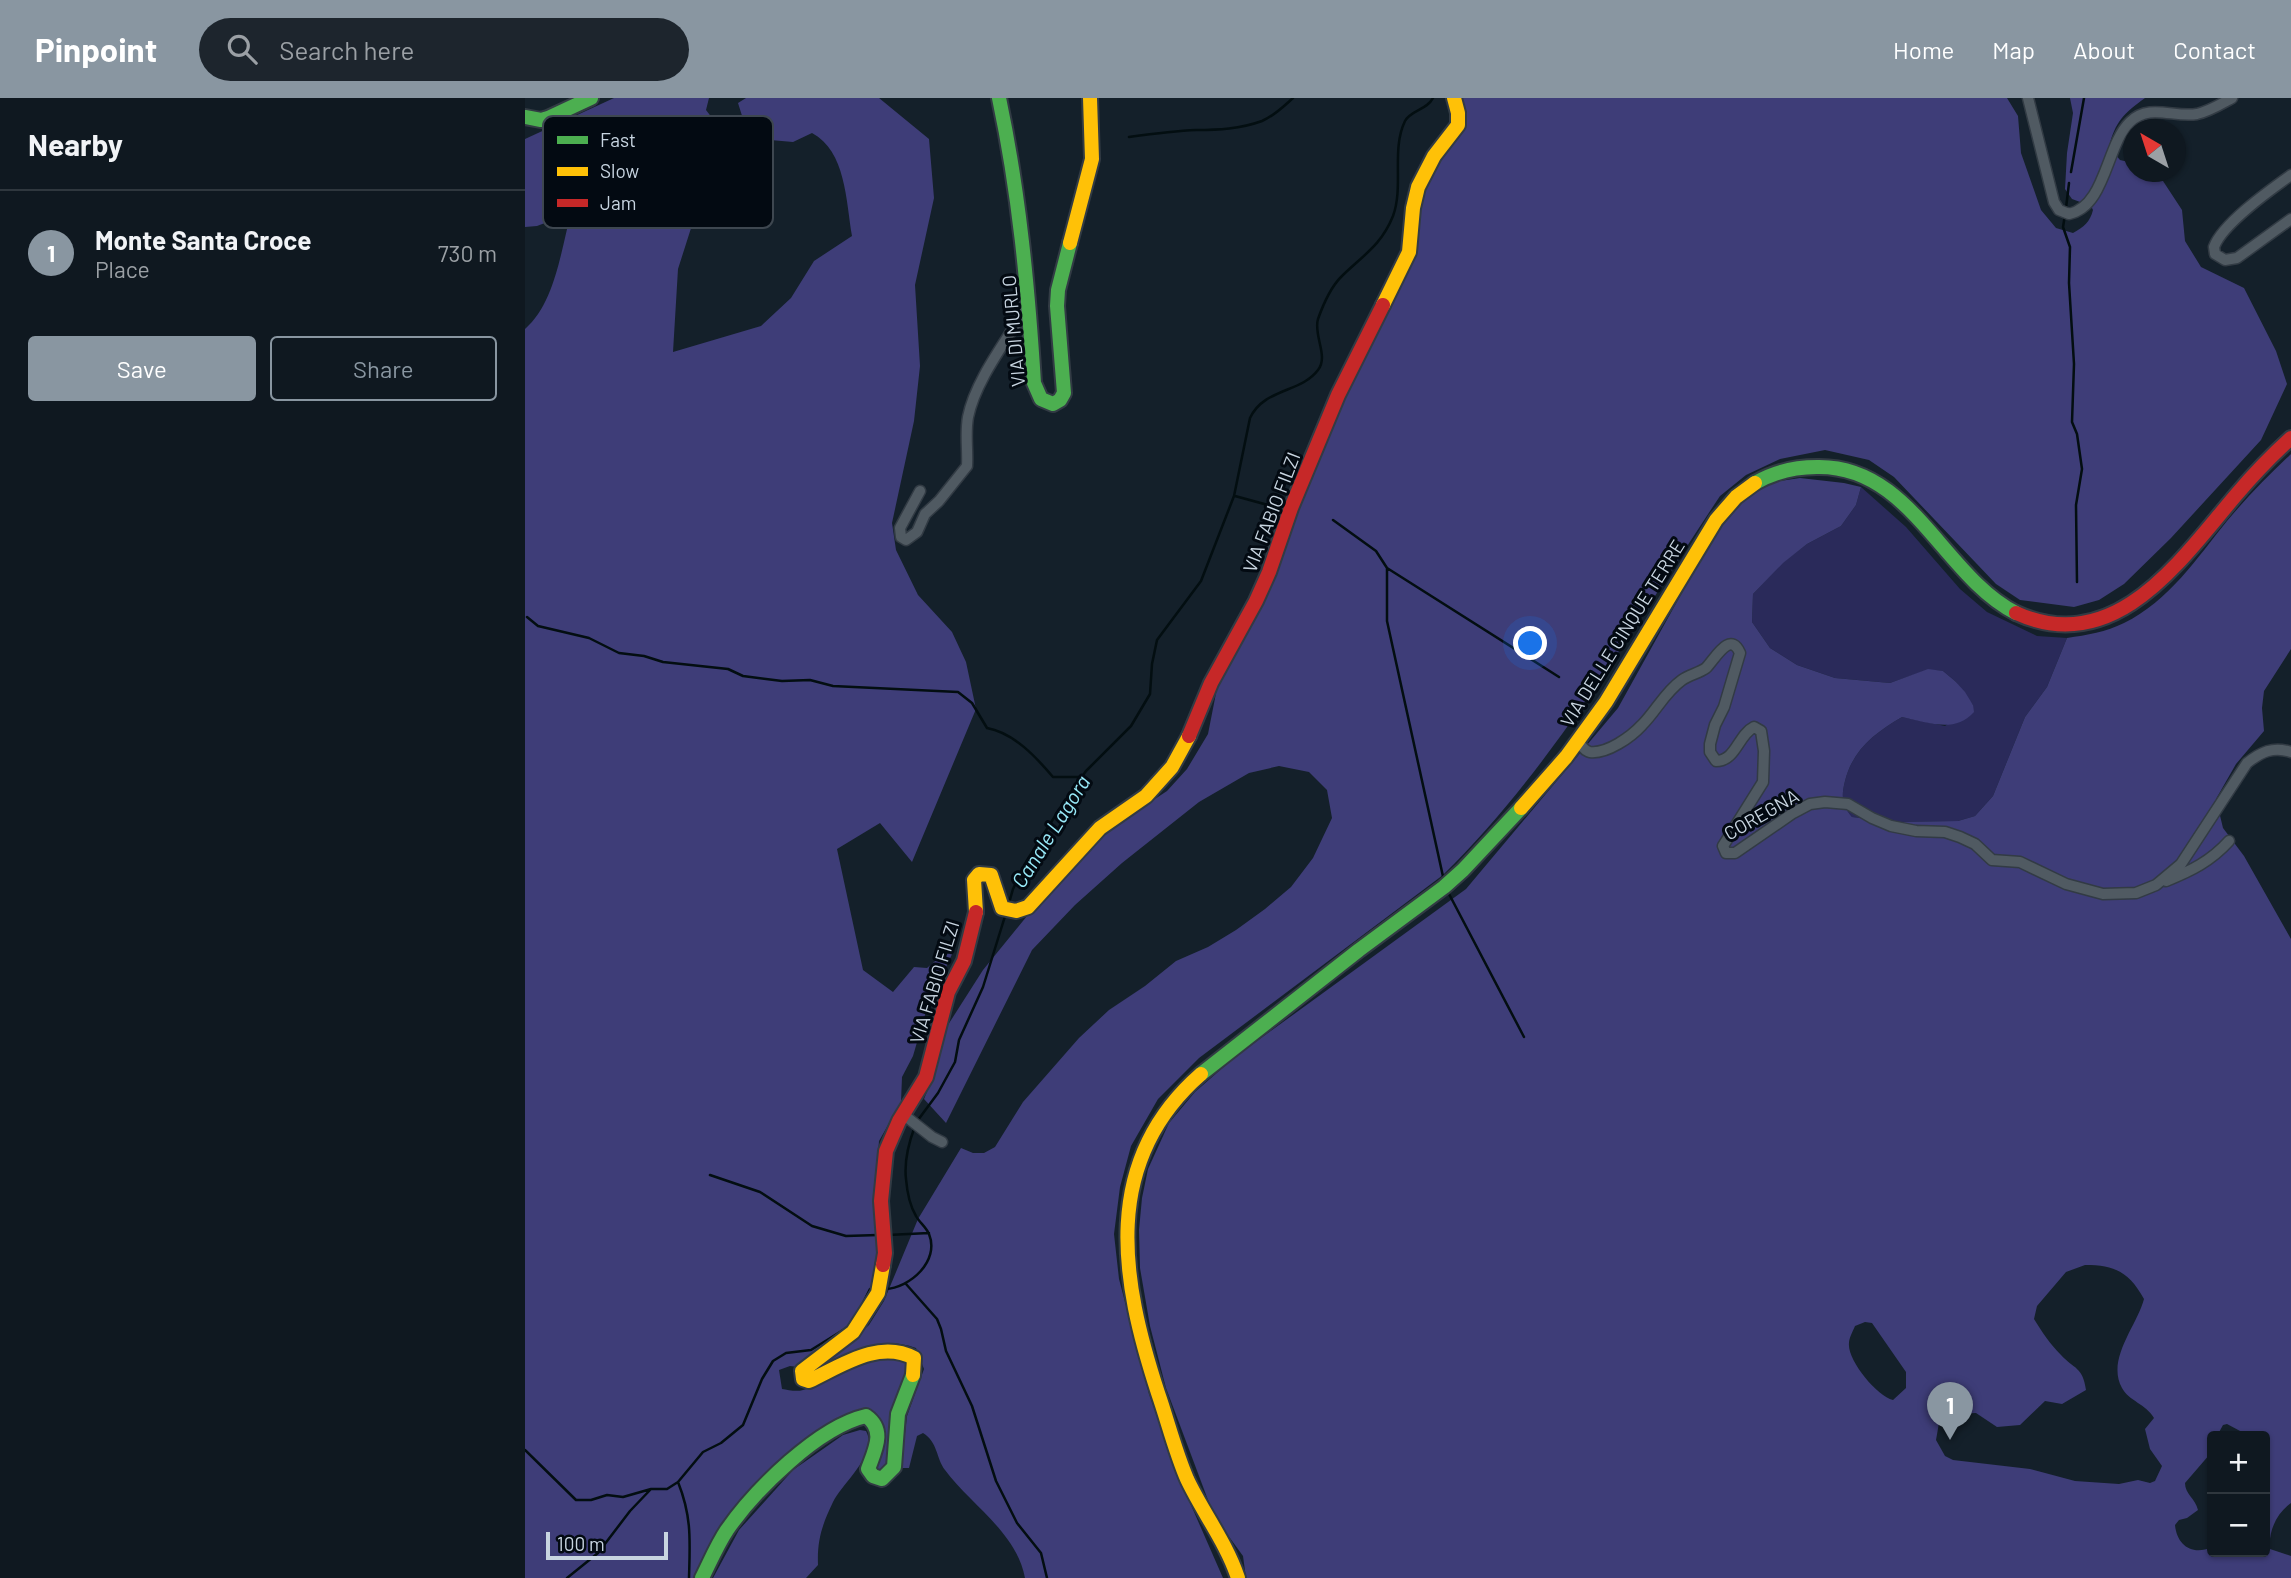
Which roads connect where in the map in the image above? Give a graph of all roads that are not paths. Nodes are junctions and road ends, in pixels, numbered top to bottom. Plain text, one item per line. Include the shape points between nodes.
1 (591, 98) edge
2 (999, 98) edge
3 (1090, 98) edge
4 (1454, 98) edge
5 (2028, 98) edge
6 (2232, 98) edge
7 (552, 116) edge
8 (525, 117) edge
9 (543, 119) edge
10 (2291, 175) edge
11 (2291, 219) edge
12 (1030, 302) junction
13 (2291, 438) edge
14 (920, 491) dead end
15 (1578, 741) junction
16 (2291, 752) edge
17 (2229, 841) dead end
18 (2156, 885) junction
19 (908, 1118) junction
20 (942, 1142) dead end
21 (702, 1578) edge
22 (1238, 1578) edge

1 - 7 street
2 - 12 street, VIA DI MURLO via 1022,224
3 - 12 street, VIA DI MURLO via 1092,159 1058,290 1064,393 1052,404 1036,391
4 - 19 street, VIA FABIO FILZI via 1458,125 1418,187 1409,252 1338,395 1257,601 1211,683 1184,747 1146,796 1100,828 1022,910 1002,908 993,877 987,873 974,880 976,913 964,961 948,992 926,1077
5 - 6 street via 2054,202 2069,214 2088,202 2119,137 2138,115 2199,114
8 - 9 street
10 - 11 street via 2222,233 2215,254 2225,260 2237,258
12 - 14 street via 991,361 968,416 967,466 906,540 900,528
13 - 15 street, VIA DELLE CINQUE TERRE via 2266,459 2157,587 2097,623 2070,625 2031,620 1997,603 1899,500 1875,481 1844,469 1818,466 1767,476 1738,494 1714,522 1624,675
15 - 18 street, COREGNA via 1591,752 1622,741 1642,726 1682,680 1705,669 1731,644 1740,653 1710,752 1716,761 1723,760 1754,727 1761,732 1764,751 1763,782 1723,845 1727,854 1809,804 1836,803 1891,826 1960,837 1992,860 2020,862 2066,884 2119,894
15 - 22 street, VIA DELLE CINQUE TERRE via 1467,867 1191,1082 1161,1117 1145,1147 1126,1213 1132,1300 1187,1478
16 - 18 street, COREGNA via 2261,752 2247,763 2187,856
17 - 18 street via 2196,869
19 - 20 street
19 - 21 street, VIA FABIO FILZI via 888,1144 884,1159 885,1253 878,1293 853,1332 801,1374 809,1381 882,1351 904,1352 913,1358 914,1373 898,1414 892,1472 880,1480 868,1471 879,1438 874,1422 866,1416 847,1422 779,1471 725,1533

